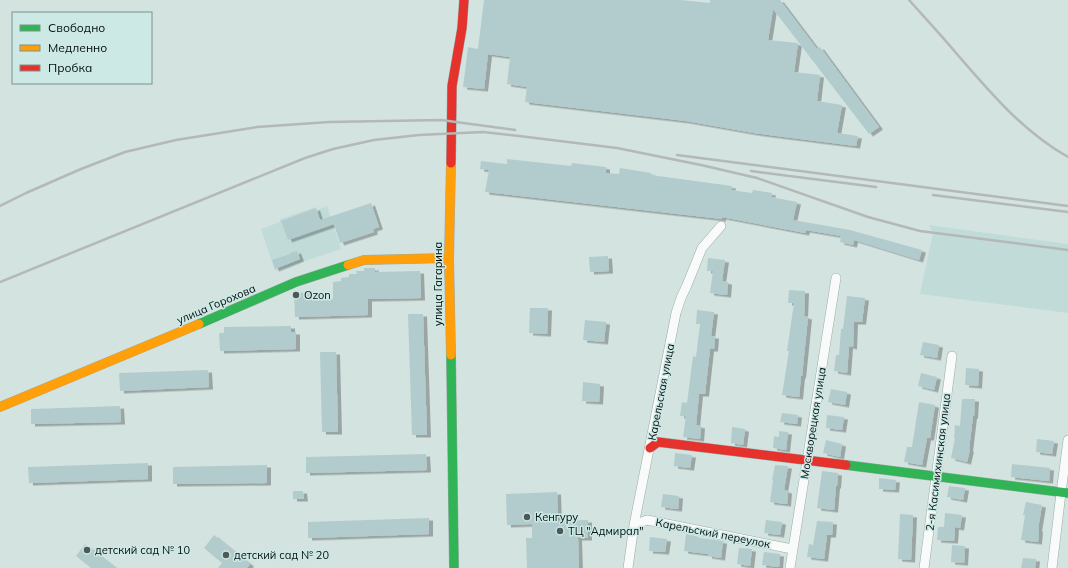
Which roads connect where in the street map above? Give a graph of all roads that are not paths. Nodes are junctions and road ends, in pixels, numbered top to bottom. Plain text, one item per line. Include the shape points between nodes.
1 (464, 0) edge
2 (721, 226) dead end
3 (449, 258) junction
4 (836, 278) dead end
5 (952, 356) dead end
6 (0, 407) edge
7 (1068, 440) edge
8 (650, 448) junction
9 (808, 460) junction
10 (937, 476) junction
11 (1064, 493) edge
12 (634, 525) junction
13 (792, 549) junction
14 (454, 568) edge
15 (628, 568) edge
16 (790, 568) edge
17 (924, 568) edge
18 (1052, 568) edge

1 - 3 street, улица Гагарина via 452,86
2 - 8 street, Карельская улица via 702,248 681,298
3 - 6 street, улица Горохова via 364,260 296,282
3 - 14 street, улица Гагарина
4 - 9 street, Москворецкая улица
5 - 10 street, 2-я Касимихинская улица
7 - 11 street
8 - 9 street via 658,442
8 - 12 street, Карельская улица
9 - 10 street
9 - 13 street, Москворецкая улица
10 - 11 street
10 - 17 street, 2-я Касимихинская улица
11 - 18 street
12 - 13 street, Карельский переулок via 647,520
12 - 15 street, Карельская улица
13 - 16 street, Москворецкая улица

